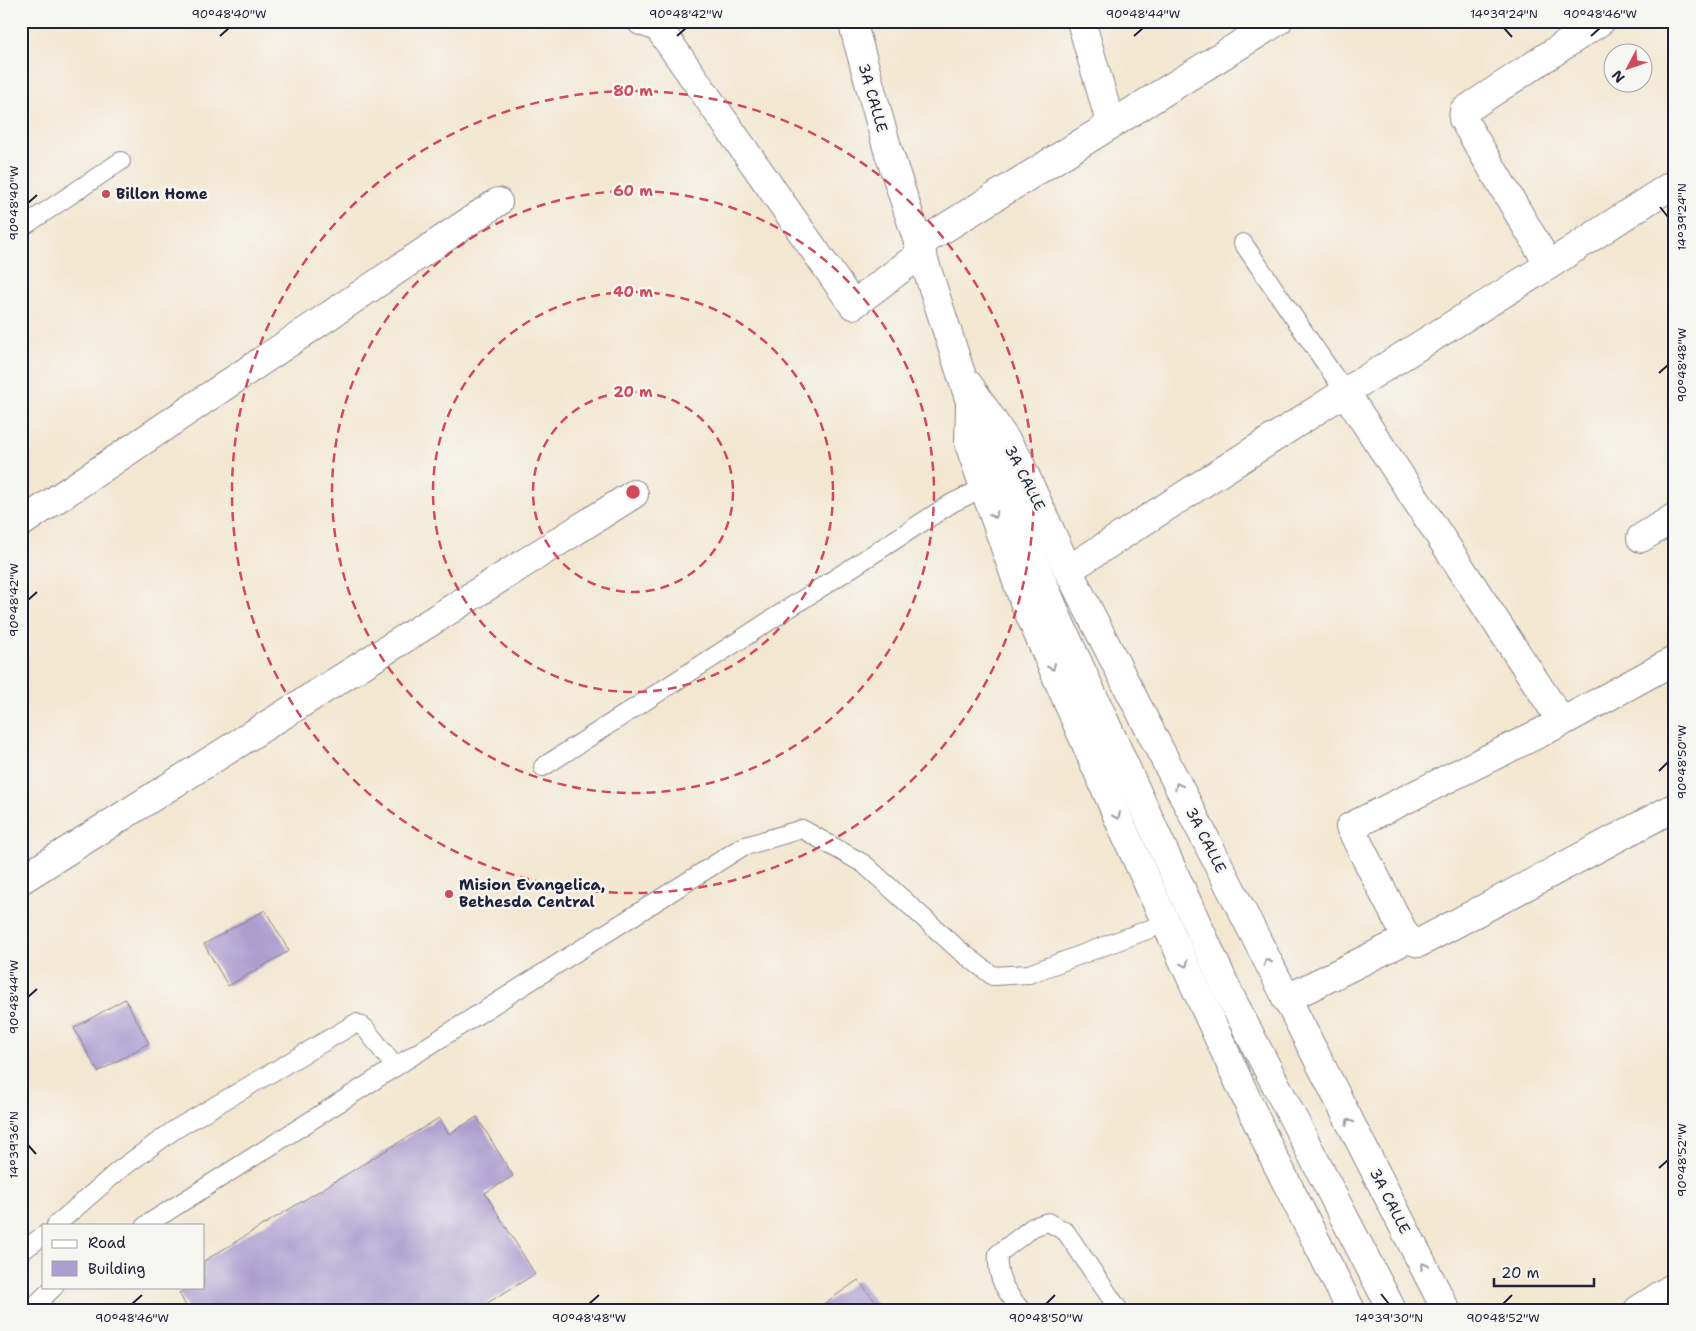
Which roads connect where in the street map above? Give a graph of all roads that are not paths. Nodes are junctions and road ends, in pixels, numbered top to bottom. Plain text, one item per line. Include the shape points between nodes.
1 (641, 21) edge
2 (852, 21) edge
3 (1081, 21) edge
4 (1278, 21) edge
5 (1601, 21) edge
6 (1111, 125) junction
7 (121, 161) dead end
8 (1675, 183) edge
9 (498, 202) dead end
10 (21, 228) edge
11 (1243, 243) dead end
12 (920, 249) junction
13 (1549, 265) junction
14 (961, 374) junction
15 (1345, 392) junction
16 (970, 400) junction
17 (985, 487) junction
18 (634, 494) dead end
19 (1675, 517) edge
20 (21, 523) edge
21 (1641, 538) dead end
22 (1068, 570) junction
23 (1675, 660) edge
24 (1562, 722) junction
25 (543, 767) dead end
26 (1675, 807) edge
27 (21, 880) edge
28 (1166, 923) junction
29 (1406, 939) junction
30 (1286, 999) junction
31 (395, 1068) junction
32 (57, 1224) edge
33 (148, 1224) edge
34 (42, 1236) edge
35 (21, 1252) edge
36 (1675, 1286) edge
37 (53, 1288) edge
38 (30, 1310) edge
39 (1021, 1310) edge
40 (1119, 1310) edge
41 (1351, 1310) edge
42 (1392, 1310) edge
43 (1446, 1310) edge
44 (1638, 1310) edge

1 - 12 street via 658,27 853,305
2 - 12 street, 3A CALLE
3 - 6 street
4 - 6 street
5 - 13 street via 1464,111 1463,119
6 - 12 street
7 - 10 lane
8 - 13 street
9 - 20 street
11 - 15 lane
12 - 14 street, 3A CALLE
13 - 15 street
14 - 16 street, 3A CALLE
14 - 22 street, 3A CALLE via 1017,457
15 - 22 street
15 - 24 street
16 - 17 street, 3A CALLE via 969,444
16 - 42 street, 3A CALLE via 981,435 1058,618 1230,996
17 - 25 lane via 952,503
17 -> 28 street, 3A CALLE via 1024,602
18 - 27 street
19 - 21 street
30 -> 22 street, 3A CALLE
23 - 24 street
24 - 29 street via 1350,828
26 - 29 street via 1419,942
28 - 31 lane via 1029,974 993,976 864,864 802,829 742,847
28 -> 41 street, 3A CALLE via 1270,1150
29 - 30 street
43 -> 30 street, 3A CALLE
31 - 32 lane via 365,1028 356,1023 174,1130 118,1171
31 - 33 lane
34 - 35 lane
36 - 44 street
37 - 38 lane
39 - 40 lane via 1006,1292 997,1268 998,1254 1032,1227 1048,1222 1066,1232

